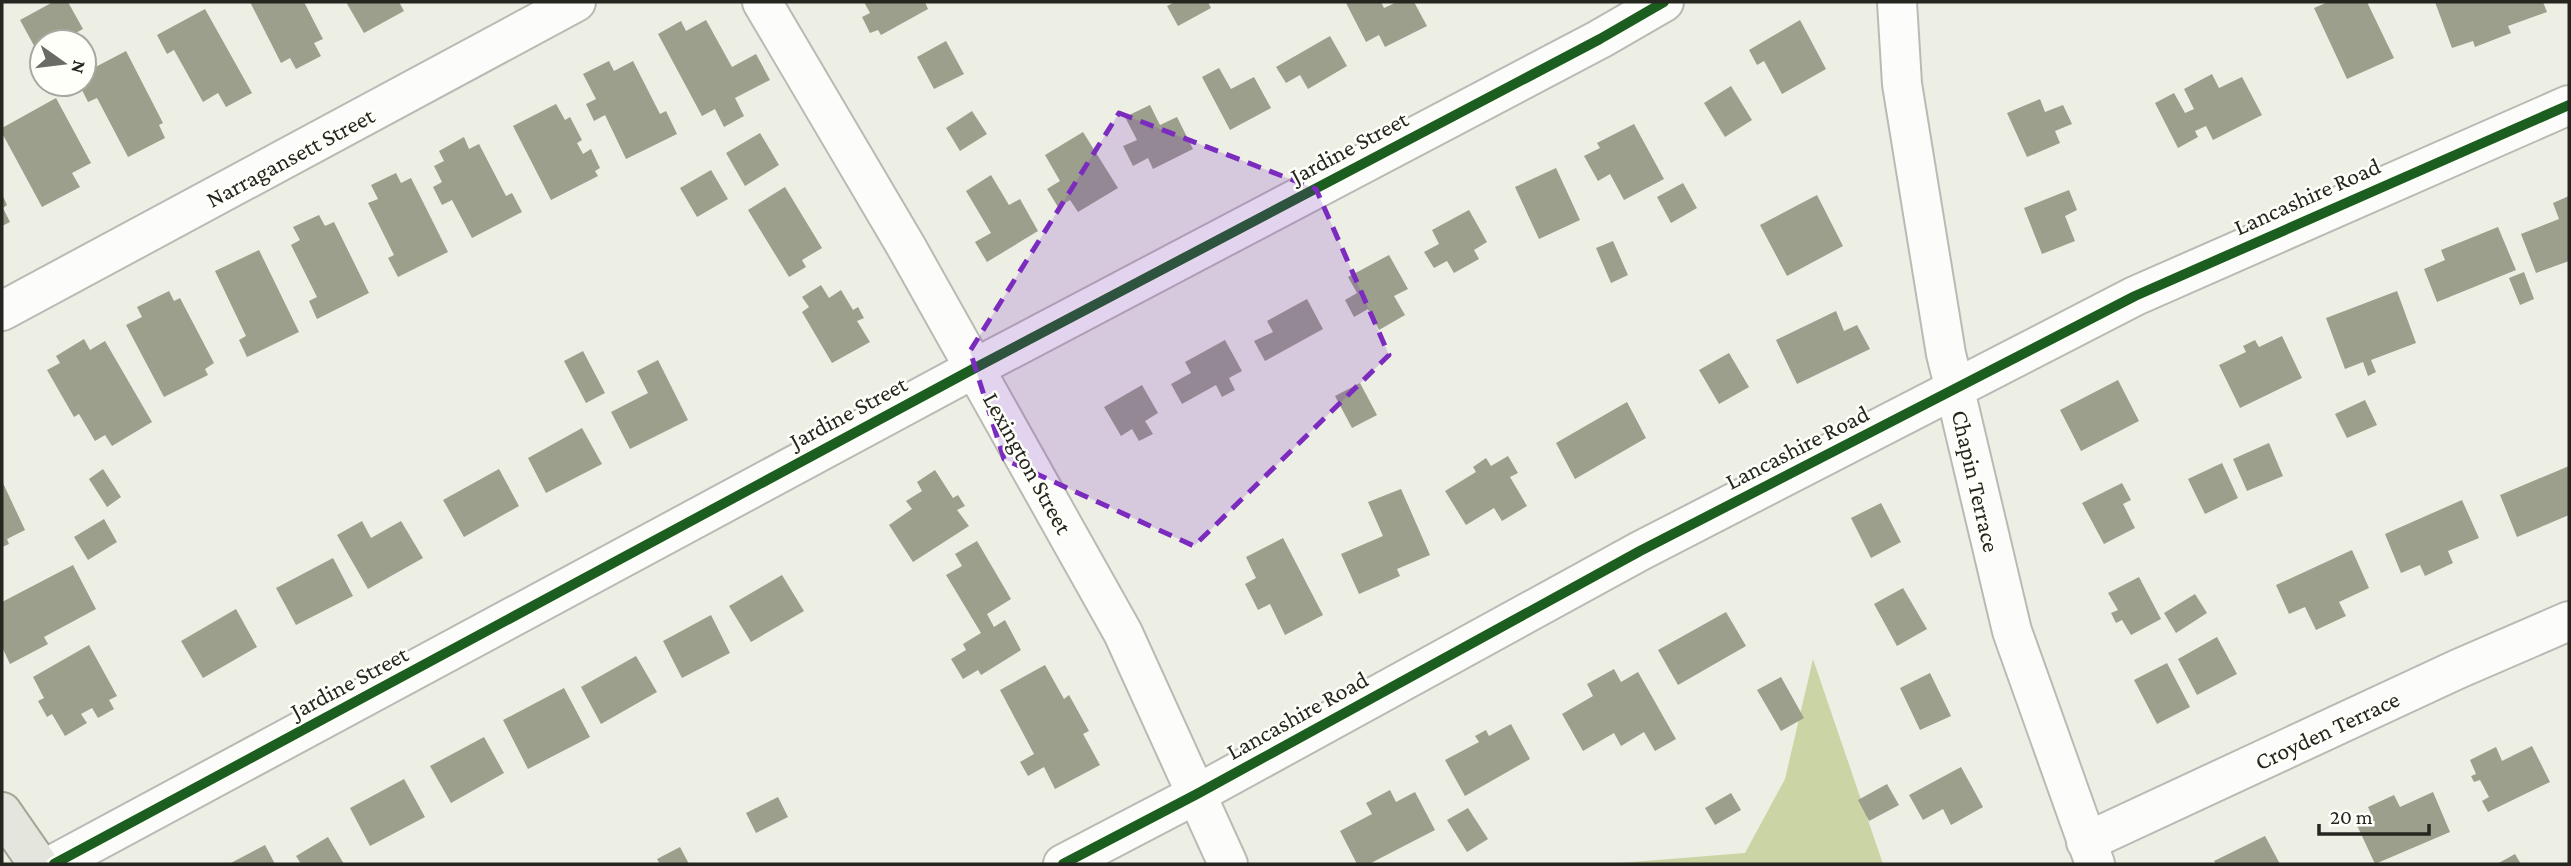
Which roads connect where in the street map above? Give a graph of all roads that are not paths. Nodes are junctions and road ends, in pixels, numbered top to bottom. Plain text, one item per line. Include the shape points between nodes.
1 (576, 2) edge
2 (762, 2) edge
3 (1664, 2) edge
4 (1897, 2) edge
5 (2569, 105) edge
6 (2, 311) edge
7 (975, 368) junction
8 (1955, 390) junction
9 (2569, 621) edge
10 (1197, 794) junction
11 (2, 812) edge
12 (2090, 853) edge
13 (38, 864) edge
14 (54, 864) edge
15 (1063, 864) edge
16 (1228, 864) edge

1 - 6 street, Narragansett Street
2 - 7 street, Lexington Street
3 - 7 street, Jardine Street
4 - 8 street, Chapin Terrace via 1902,83
5 - 8 street, Lancashire Road via 2135,296
7 - 10 street, Lexington Street via 1124,632
7 - 14 street, Jardine Street
8 - 10 street, Lancashire Road via 1640,551
8 - 12 street, Chapin Terrace via 2012,631
9 - 12 street, Croyden Terrace via 2458,669
10 - 15 street, Lancashire Road
10 - 16 street, Lexington Street
11 - 13 main road

